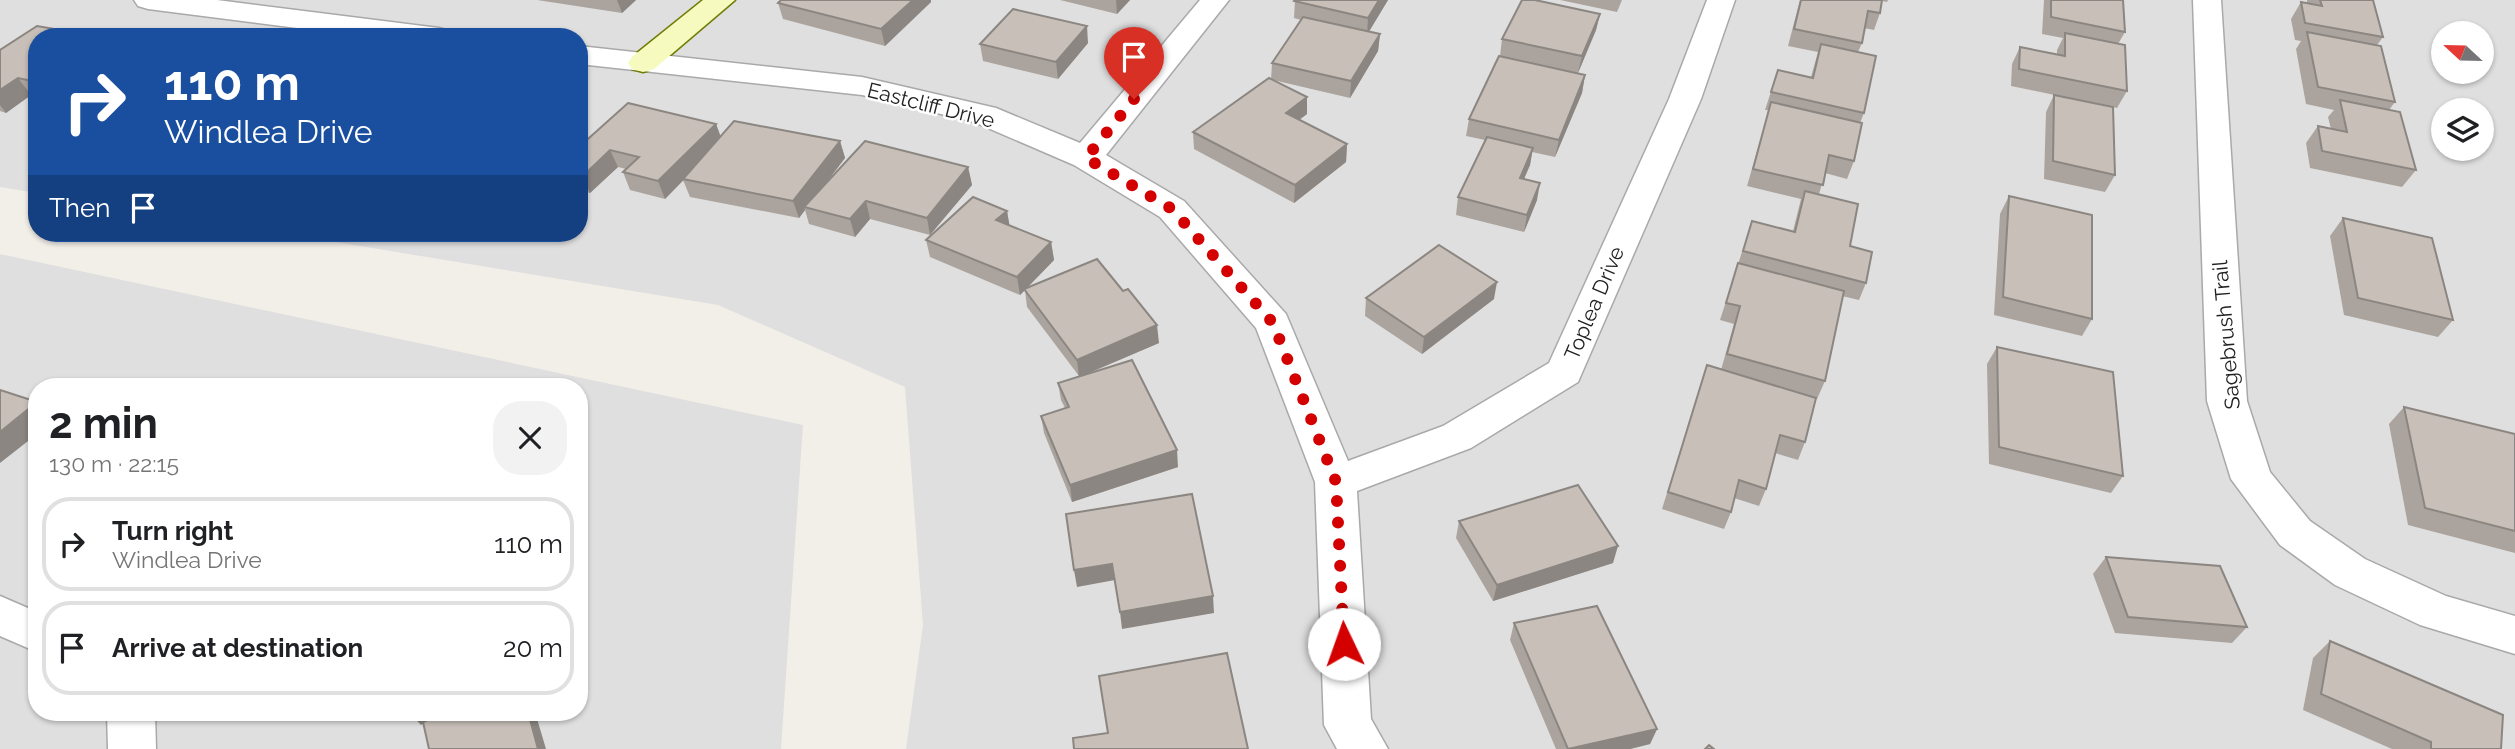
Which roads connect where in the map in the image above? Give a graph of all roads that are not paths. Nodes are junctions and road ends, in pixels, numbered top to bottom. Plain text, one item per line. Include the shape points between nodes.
1 (148, 0) edge
2 (721, 0) edge
3 (1214, 0) edge
4 (1720, 0) edge
5 (2207, 0) edge
6 (368, 28) edge
7 (588, 56) edge
8 (643, 62) junction
9 (1086, 158) junction
10 (1336, 482) junction
11 (0, 615) edge
12 (28, 629) edge
13 (2515, 635) edge
14 (131, 721) edge
15 (132, 749) edge
16 (1364, 749) edge

1 - 6 street
2 - 8 street
3 - 9 street
4 - 10 street, Toplea Drive via 1685,99 1564,372 1457,437
5 - 13 street, Sagebrush Trail via 2227,401 2252,479 2295,533 2350,572 2436,612
7 - 8 street, Eastcliff Drive
8 - 9 street, Eastcliff Drive via 862,86 985,115
9 - 10 street, Eastcliff Drive via 1172,209 1273,323
10 - 16 street, Eastcliff Drive via 1348,725
11 - 12 street
14 - 15 street

